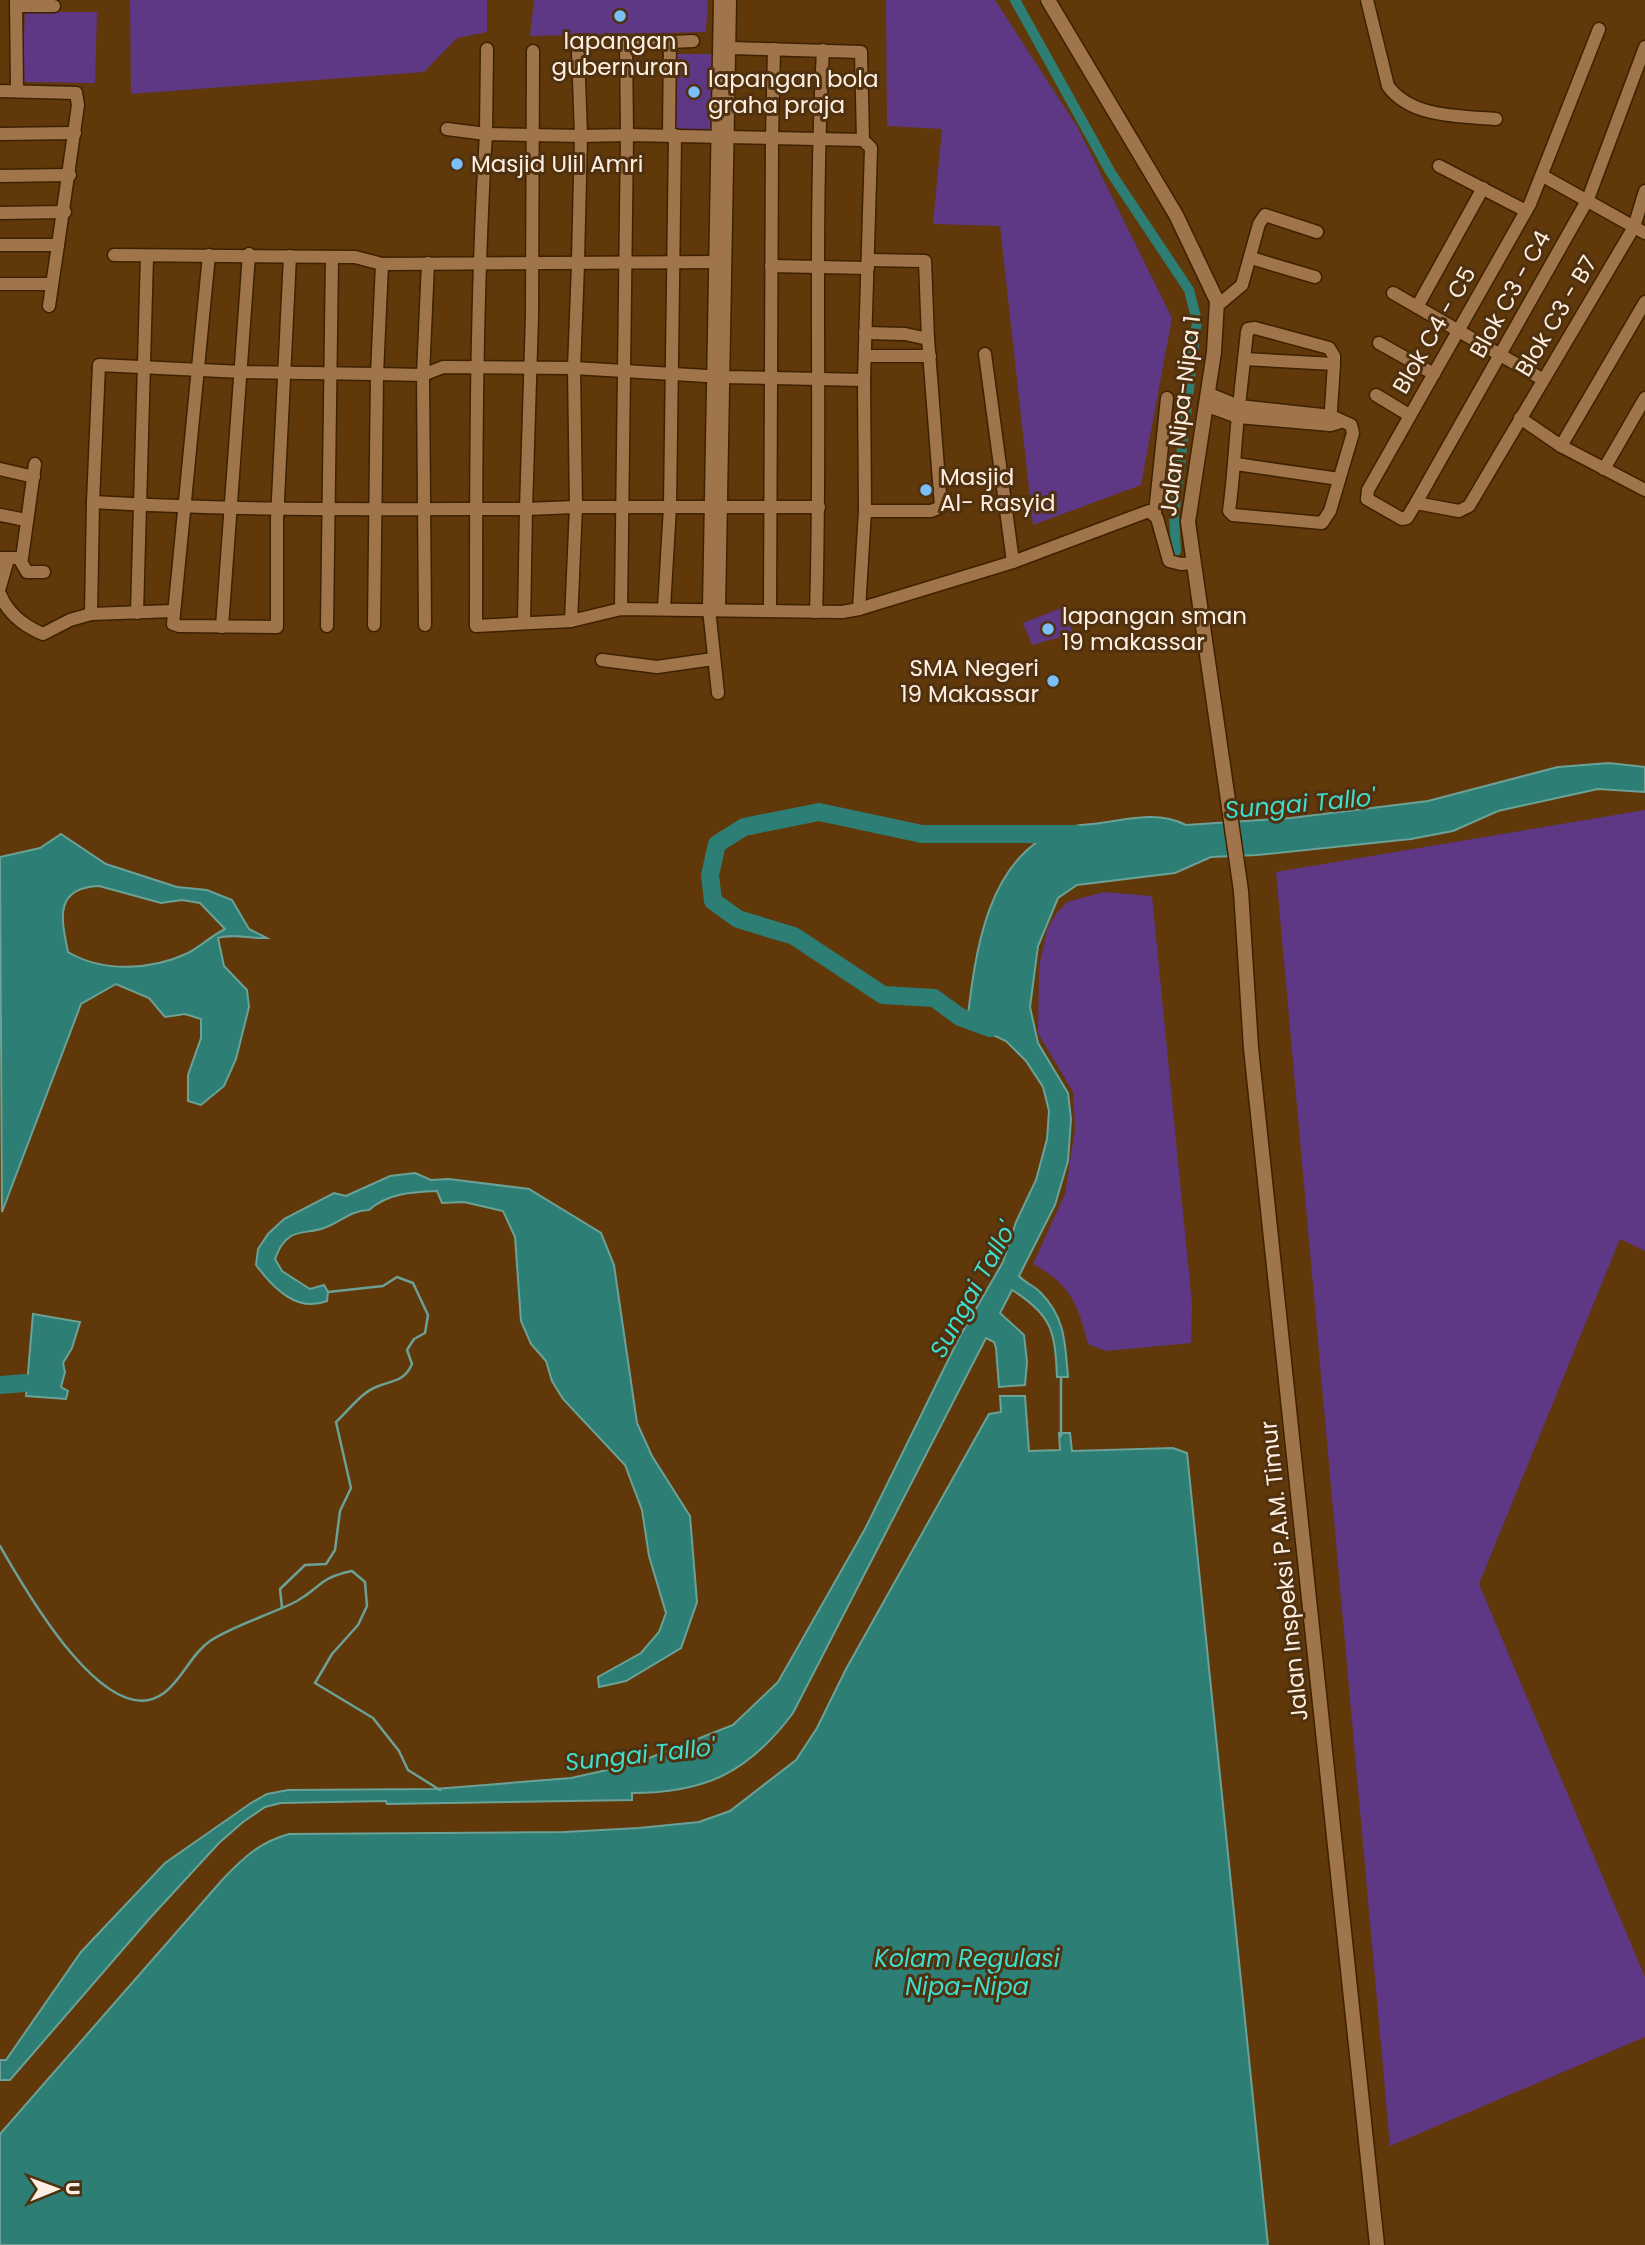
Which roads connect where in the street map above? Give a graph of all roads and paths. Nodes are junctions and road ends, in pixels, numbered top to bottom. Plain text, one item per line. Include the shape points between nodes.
1 (720, 0) edge
2 (730, 0) edge
3 (1048, 0) edge
4 (1367, 0) edge
5 (17, 3) edge
6 (54, 6) dead end
7 (1600, 29) dead end
8 (670, 41) junction
9 (693, 41) dead end
10 (1645, 47) edge
11 (730, 48) junction
12 (487, 49) dead end
13 (774, 49) junction
14 (822, 50) junction
15 (533, 51) dead end
16 (578, 51) dead end
17 (0, 91) edge
18 (17, 91) junction
19 (1496, 118) dead end
20 (447, 129) dead end
21 (75, 133) junction
22 (0, 134) edge
23 (486, 134) junction
24 (626, 135) junction
25 (672, 135) junction
26 (534, 136) junction
27 (581, 136) junction
28 (723, 137) junction
29 (772, 138) junction
30 (818, 138) junction
31 (863, 140) junction
32 (1439, 166) dead end
33 (70, 175) junction
34 (0, 176) edge
35 (1543, 176) junction
36 (1483, 188) junction
37 (1645, 191) edge
38 (1588, 199) junction
39 (1526, 211) junction
40 (0, 212) edge
41 (65, 212) junction
42 (1639, 230) edge
43 (1317, 232) dead end
44 (0, 245) edge
45 (58, 245) junction
46 (248, 254) junction
47 (114, 255) dead end
48 (209, 255) junction
49 (147, 256) junction
50 (290, 256) junction
51 (332, 257) junction
52 (1251, 258) junction
53 (627, 262) junction
54 (674, 262) junction
55 (721, 262) junction
56 (428, 263) junction
57 (479, 263) junction
58 (578, 263) junction
59 (382, 264) junction
60 (532, 264) junction
61 (868, 264) junction
62 (771, 266) junction
63 (816, 267) junction
64 (1315, 277) dead end
65 (0, 284) edge
66 (52, 284) junction
67 (1393, 293) dead end
68 (1645, 302) edge
69 (49, 306) dead end
70 (1217, 306) junction
71 (1417, 307) junction
72 (1458, 331) junction
73 (865, 332) junction
74 (928, 339) junction
75 (1379, 343) dead end
76 (985, 354) dead end
77 (1500, 355) junction
78 (865, 356) junction
79 (930, 356) junction
80 (1244, 359) junction
81 (1334, 364) junction
82 (145, 368) junction
83 (479, 368) junction
84 (574, 368) junction
85 (199, 370) junction
86 (530, 370) junction
87 (625, 370) junction
88 (242, 372) junction
89 (284, 373) junction
90 (331, 374) junction
91 (377, 374) junction
92 (1434, 374) junction
93 (424, 375) junction
94 (672, 375) junction
95 (718, 377) junction
96 (770, 379) junction
97 (1542, 379) junction
98 (819, 380) junction
99 (864, 380) junction
100 (1376, 395) dead end
101 (1167, 398) dead end
102 (1645, 398) edge
103 (1206, 399) junction
104 (1239, 411) junction
105 (1409, 415) junction
106 (1334, 421) junction
107 (1517, 423) junction
108 (1561, 446) junction
109 (1236, 464) junction
110 (0, 469) edge
111 (1604, 469) junction
112 (1339, 479) junction
113 (1644, 488) edge
114 (93, 502) junction
115 (1416, 503) junction
116 (139, 505) junction
117 (186, 507) junction
118 (576, 507) junction
119 (624, 507) junction
120 (670, 507) junction
121 (717, 507) junction
122 (773, 507) junction
123 (819, 507) junction
124 (232, 509) junction
125 (278, 509) junction
126 (329, 509) junction
127 (376, 509) junction
128 (424, 509) junction
129 (476, 509) junction
130 (526, 509) junction
131 (865, 510) junction
132 (1154, 513) junction
133 (0, 515) edge
134 (26, 520) junction
135 (10, 559) edge
136 (1013, 562) junction
137 (1192, 563) junction
138 (44, 572) dead end
139 (0, 587) edge
140 (0, 594) edge
141 (664, 608) junction
142 (621, 609) junction
143 (714, 609) junction
144 (859, 609) junction
145 (770, 610) junction
146 (173, 611) junction
147 (816, 612) junction
148 (137, 613) junction
149 (92, 614) junction
150 (571, 621) junction
151 (524, 623) junction
152 (374, 625) dead end
153 (425, 625) dead end
154 (327, 626) dead end
155 (222, 627) junction
156 (713, 659) junction
157 (603, 660) dead end
158 (718, 693) dead end
159 (1230, 795) joint
160 (1377, 2245) edge

1 - 28 street
2 - 11 street
3 - 70 street, Jalan Nipa-Nipa 1 via 1176,215
4 - 19 street via 1388,86 1400,100 1448,117
5 - 6 street
5 - 18 street
7 - 35 street, Blok C4 - C5
8 - 9 street
8 - 24 street via 626,44
8 - 25 street
10 - 38 street, Blok C3 - C4
11 - 13 street
11 - 28 street
12 - 23 street
13 - 14 street
13 - 29 street
14 - 30 street
14 - 31 street via 864,54
15 - 26 street
16 - 27 street
17 - 18 street
18 - 21 street via 76,93
20 - 23 street
21 - 22 street
21 - 33 street
23 - 26 street
23 - 57 street
24 - 25 street
24 - 27 street
24 - 53 street
25 - 28 street
25 - 54 street
26 - 27 street
26 - 60 street
27 - 58 street
28 - 29 street
28 - 55 street
29 - 30 street
29 - 62 street
30 - 31 street
30 - 63 street
31 - 61 street via 872,154
32 - 36 street
33 - 34 street
33 - 41 street
35 - 38 street
35 - 39 street, Blok C4 - C5
36 - 39 street
36 - 71 street
37 - 42 street, Blok C3 - B7
38 - 42 street
38 - 77 street, Blok C3 - C4
39 - 72 street, Blok C4 - C5
40 - 41 street
41 - 45 street
42 - 97 street, Blok C3 - B7
43 - 52 street via 1265,215
44 - 45 street
45 - 66 street
46 - 48 street
46 - 50 street
46 - 88 street
47 - 49 street
48 - 49 street
48 - 85 street
49 - 82 street
50 - 51 street
50 - 89 street
51 - 59 street
51 - 90 street
52 - 64 street
52 - 70 street via 1240,290
53 - 54 street
53 - 58 street
53 - 87 street
54 - 55 street
54 - 94 street
55 - 95 street
56 - 57 street
56 - 59 street
56 - 93 street
57 - 60 street
57 - 83 street
58 - 60 street
58 - 84 street
59 - 91 street
60 - 86 street
61 - 63 street
61 - 73 street
61 - 74 street via 925,261
62 - 63 street
62 - 96 street
63 - 98 street
65 - 66 street
66 - 69 street
67 - 71 street
68 - 108 street
70 - 103 street, Jalan Nipa-Nipa 1
71 - 72 street
72 - 77 street
72 - 92 street, Blok C4 - C5
73 - 74 street
73 - 78 street
74 - 79 street
75 - 92 street
76 - 136 street
77 - 97 street
77 - 115 street, Blok C3 - C4
78 - 79 street
78 - 99 street
79 - 131 street via 941,509
80 - 81 street
80 - 81 street via 1247,332 1252,327 1329,348
80 - 104 street
81 - 106 street
82 - 85 street
82 - 114 street via 99,365
82 - 116 street
83 - 86 street
83 - 93 street via 443,367
83 - 129 street
84 - 86 street
84 - 87 street
84 - 118 street
85 - 88 street
85 - 117 street
86 - 130 street
87 - 94 street
87 - 119 street
88 - 89 street
88 - 124 street
89 - 90 street
89 - 125 street
90 - 91 street
90 - 126 street
91 - 93 street
91 - 127 street
92 - 105 street, Blok C4 - C5
93 - 128 street
94 - 95 street
94 - 120 street
95 - 96 street
95 - 121 street
96 - 98 street
96 - 122 street
97 - 107 street, Blok C3 - B7
98 - 99 street
98 - 123 street
99 - 131 street
100 - 105 street
101 - 132 street
102 - 111 street
103 - 104 street
103 - 137 street, Jalan Nipa-Nipa 1 via 1190,500
104 - 106 street
104 - 109 street
105 - 115 street, Blok C4 - C5 via 1367,499 1404,519
106 - 112 street via 1351,425 1353,430
107 - 108 street
107 - 115 street, Blok C3 - B7 via 1464,510
108 - 111 street
109 - 112 street
109 - 112 street via 1229,511 1233,515 1322,523
110 - 134 street via 35,471
111 - 113 street
114 - 116 street
114 - 149 street
116 - 117 street
116 - 148 street
117 - 124 street
117 - 146 street
118 - 119 street
118 - 130 street
118 - 150 street
119 - 120 street
119 - 142 street
120 - 121 street
120 - 141 street
121 - 122 street
121 - 143 street
122 - 123 street
122 - 145 street
123 - 147 street
124 - 125 street
124 - 155 street
125 - 126 street
125 - 155 street via 277,627
126 - 127 street
126 - 154 street
127 - 128 street
127 - 152 street
128 - 129 street
128 - 153 street
129 - 130 street
129 - 151 street via 476,626
130 - 151 street
131 - 144 street
132 - 136 street via 1143,512
132 - 137 street via 1169,561
133 - 134 street
134 - 135 street
135 - 138 street via 27,572
135 - 139 street
136 - 144 street
137 - 159 street, Jalan Nipa-Nipa 1
140 - 149 street via 19,621 43,634
141 - 142 street
141 - 143 street
142 - 150 street
143 - 145 street
143 - 156 street
144 - 147 street
145 - 147 street
146 - 148 street
146 - 155 street via 176,626
148 - 149 street
150 - 151 street
156 - 157 street via 657,667
156 - 158 street
159 - 160 street, Jalan Inspeksi P.A.M. Timur via 1251,1048

